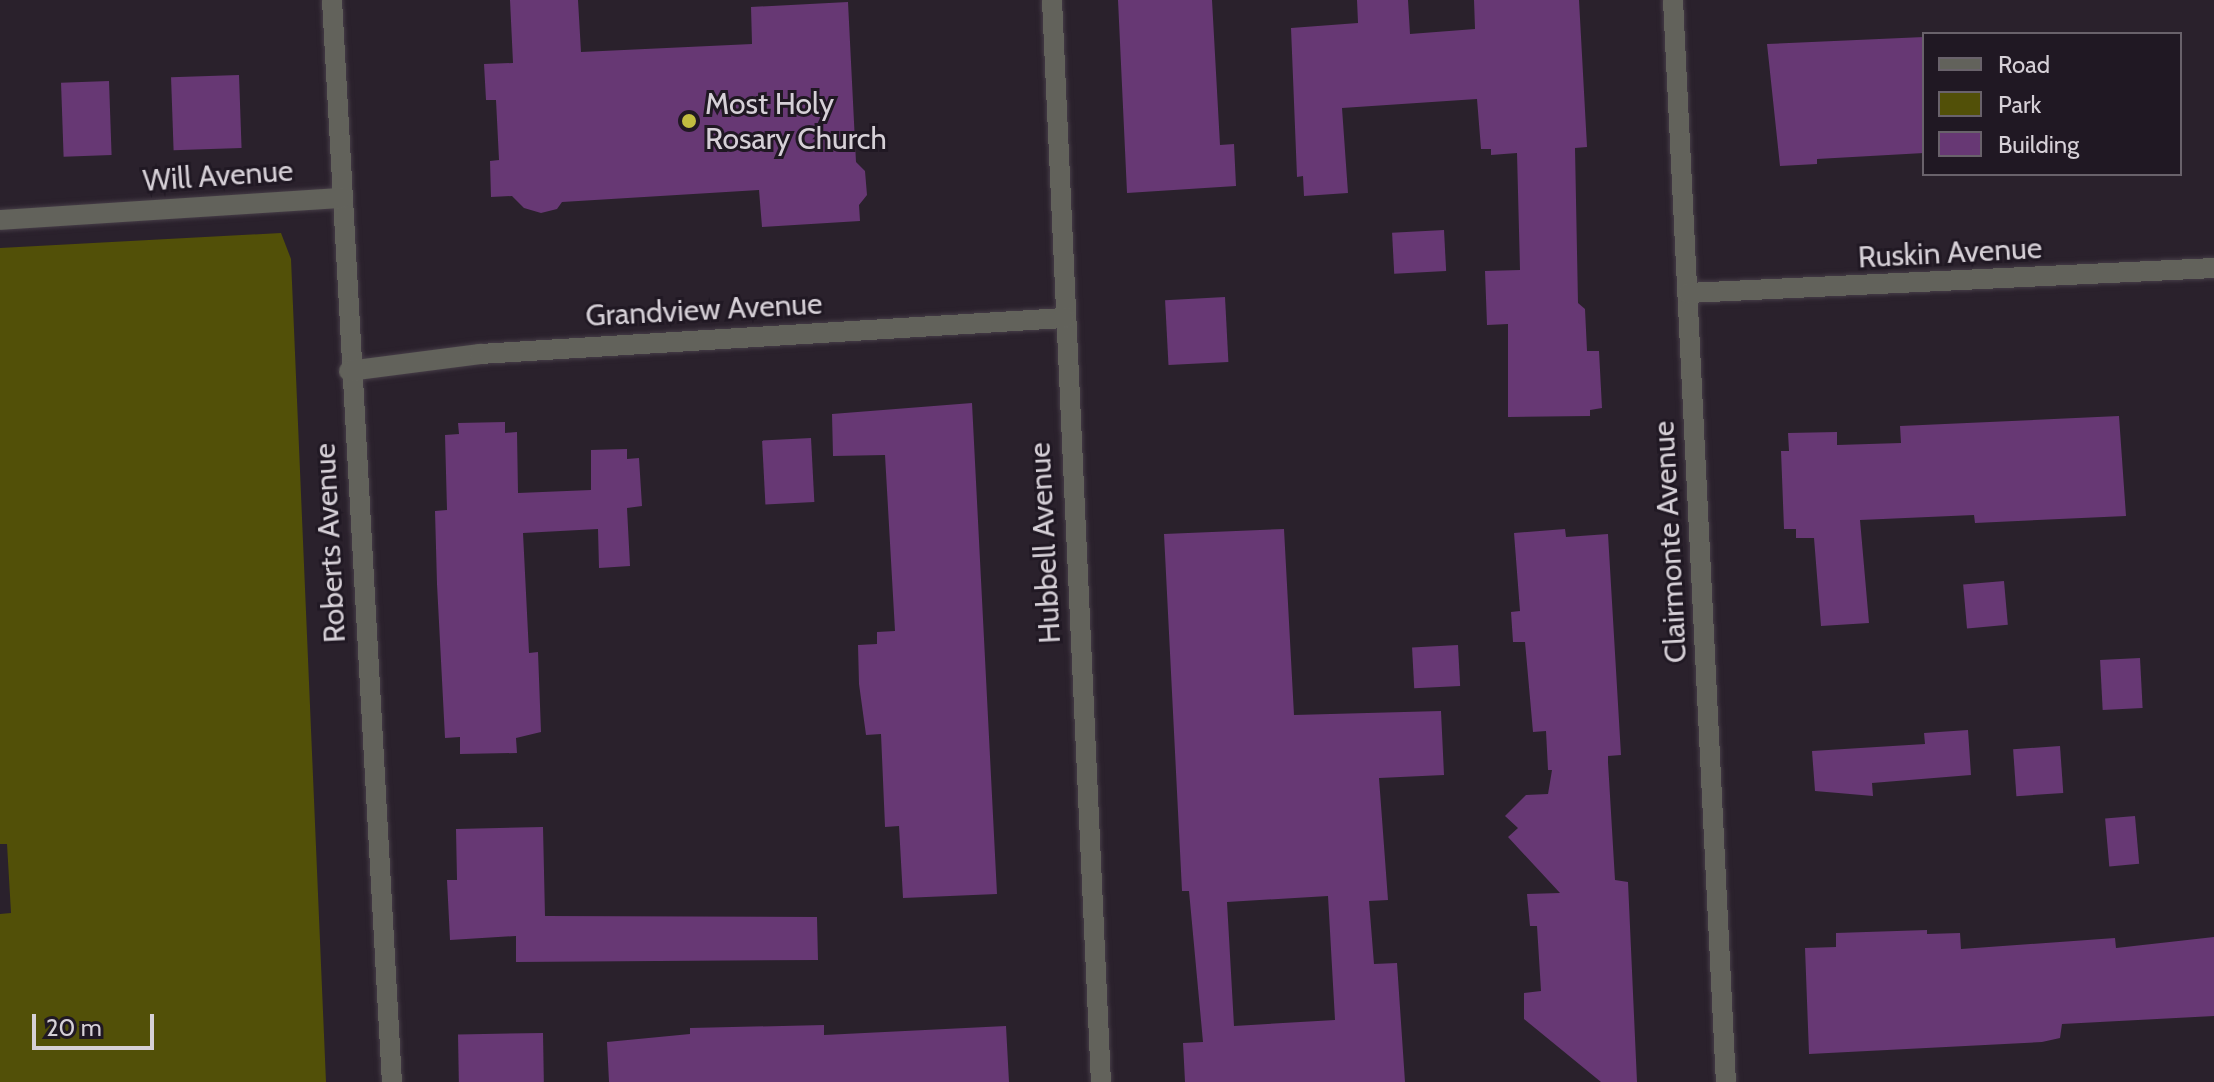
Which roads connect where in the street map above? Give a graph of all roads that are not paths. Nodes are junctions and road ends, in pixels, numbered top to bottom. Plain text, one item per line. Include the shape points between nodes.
1 (332, 0) edge
2 (1052, 0) edge
3 (1673, 0) edge
4 (341, 198) junction
5 (1, 220) edge
6 (2214, 268) edge
7 (1688, 293) junction
8 (1064, 318) junction
9 (349, 371) junction
10 (392, 1082) edge
11 (1101, 1082) edge
12 (1726, 1082) edge

1 - 4 street, Roberts Avenue
2 - 8 street, Hubbell Avenue
3 - 7 street, Clairmonte Avenue
4 - 5 street, Will Avenue
4 - 9 street, Roberts Avenue
6 - 7 street, Ruskin Avenue
7 - 12 street, Clairmonte Avenue
8 - 9 street, Grandview Avenue via 480,354
8 - 11 street, Hubbell Avenue
9 - 10 street, Roberts Avenue

